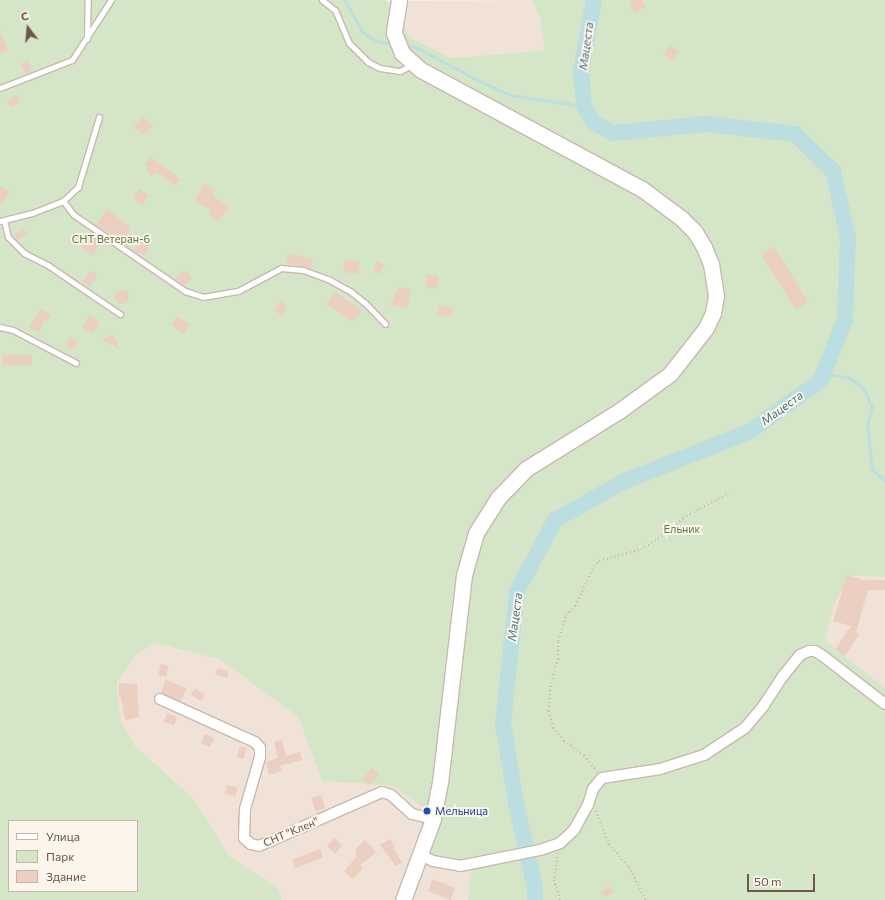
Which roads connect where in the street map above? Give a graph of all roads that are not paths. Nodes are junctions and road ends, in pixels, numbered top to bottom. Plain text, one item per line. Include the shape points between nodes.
1 (88, 0) edge
2 (111, 0) edge
3 (322, 0) edge
4 (399, 0) edge
5 (87, 39) junction
6 (414, 64) junction
7 (0, 88) edge
8 (99, 117) dead end
9 (63, 201) junction
10 (2, 220) edge
11 (120, 314) dead end
12 (385, 324) dead end
13 (0, 327) edge
14 (76, 363) dead end
15 (160, 699) dead end
16 (885, 704) edge
17 (433, 819) junction
18 (421, 855) junction
19 (403, 900) edge

1 - 5 lane
2 - 5 lane
3 - 6 lane via 336,10 349,43 368,62 380,68 400,71
4 - 6 street via 395,24 396,40 402,53
5 - 7 lane via 72,60
6 - 17 street via 642,189 681,218 695,232 704,247 711,264 716,296 713,313 706,328 670,374 619,411 526,469 498,498 476,533 464,574 440,782
8 - 9 lane via 78,187
9 - 10 lane via 32,213
9 - 12 lane via 74,215 185,292 204,297 238,291 274,270 302,270 328,279 350,291 365,302
10 - 11 lane via 8,237 24,253 49,266
13 - 14 lane via 13,330
15 - 17 street, СНТ "Клен" via 255,742 260,748 260,757 245,809 244,838 251,844 259,846 382,792 391,795 412,814
16 - 18 street via 815,651 800,655 745,728 704,755 660,769 602,778 592,789 588,805 574,830 560,843 540,850 460,866 433,862
17 - 18 street
18 - 19 street

